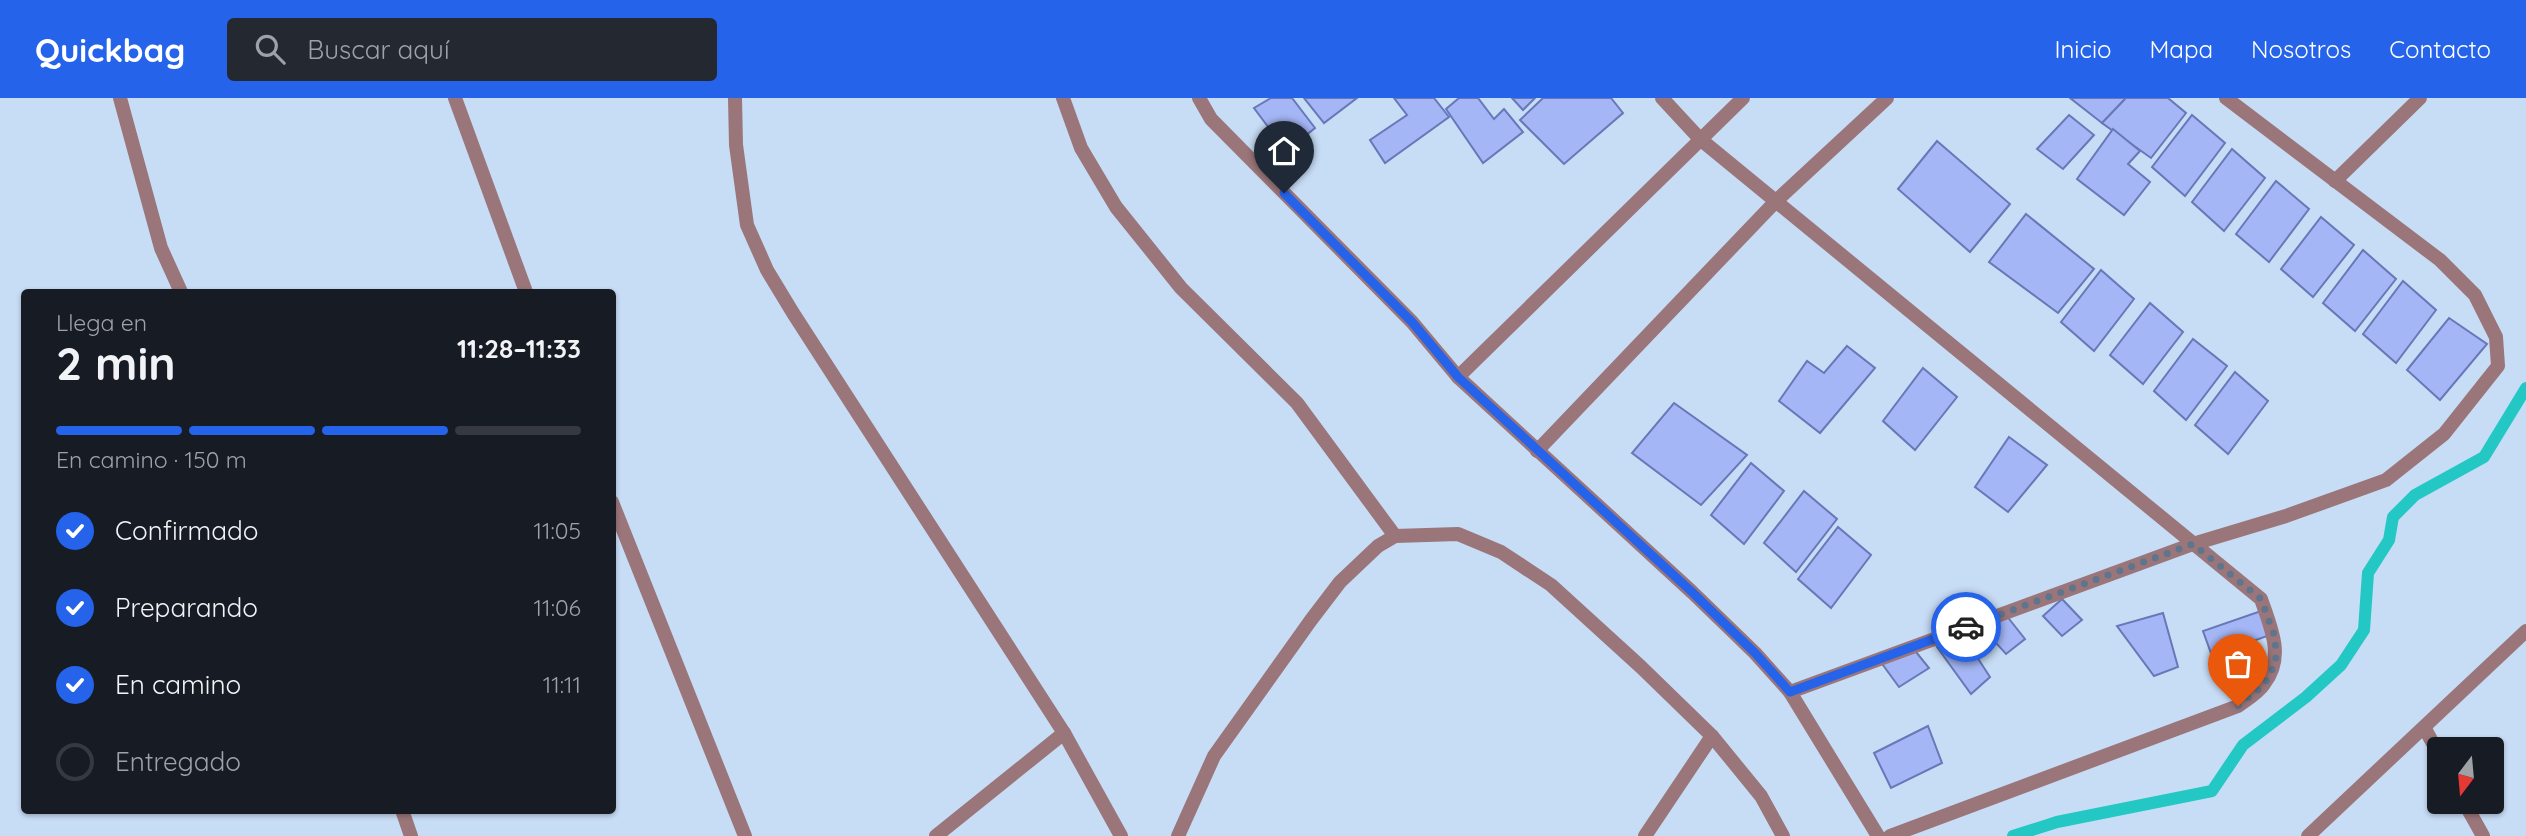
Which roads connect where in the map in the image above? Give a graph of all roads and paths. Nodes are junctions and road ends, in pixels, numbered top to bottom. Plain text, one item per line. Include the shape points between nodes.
1 (120, 98) edge
2 (454, 98) edge
3 (734, 98) edge
4 (1063, 98) edge
5 (1199, 98) edge
6 (1662, 98) edge
7 (1743, 98) edge
8 (1887, 98) edge
9 (2226, 98) edge
10 (2420, 98) edge
11 (1700, 138) junction
12 (2334, 181) junction
13 (1776, 201) junction
14 (180, 289) edge
15 (525, 289) edge
16 (1458, 377) junction
17 (1537, 451) junction
18 (616, 512) edge
19 (1395, 536) junction
20 (2193, 544) junction
21 (2526, 631) edge
22 (1790, 692) junction
23 (2425, 729) junction
24 (1064, 733) junction
25 (1712, 736) junction
26 (2429, 737) edge
27 (403, 814) edge
28 (2471, 814) edge
29 (411, 836) edge
30 (745, 836) edge
31 (936, 836) edge
32 (1121, 836) edge
33 (1178, 836) edge
34 (1645, 836) edge
35 (1783, 836) edge
36 (1878, 836) edge
37 (1890, 836) edge
38 (2308, 836) edge
39 (2483, 836) edge

1 - 14 street via 161,248
2 - 15 street
3 - 24 street via 747,225 767,270
4 - 19 street via 1081,148 1116,207 1181,288 1297,403
5 - 16 street via 1211,119 1412,322
6 - 11 street
7 - 11 street
8 - 13 street
9 - 12 street
10 - 12 street
11 - 13 street
11 - 16 street
12 - 20 street via 2440,260 2475,295 2496,337 2498,366 2444,434 2386,480
13 - 17 street
13 - 20 street
16 - 17 street
17 - 22 street via 1692,592
18 - 30 street
19 - 25 street via 1458,534 1501,552 1551,585
19 - 33 street via 1340,582 1311,620 1214,756
20 - 22 street
20 - 37 street via 2261,599 2275,637 2276,662 2264,685 2238,706
21 - 23 street
22 - 36 street
23 - 26 street
23 - 38 street
24 - 31 street
24 - 32 street
25 - 34 street
25 - 35 street via 1761,796
27 - 29 street
28 - 39 street

